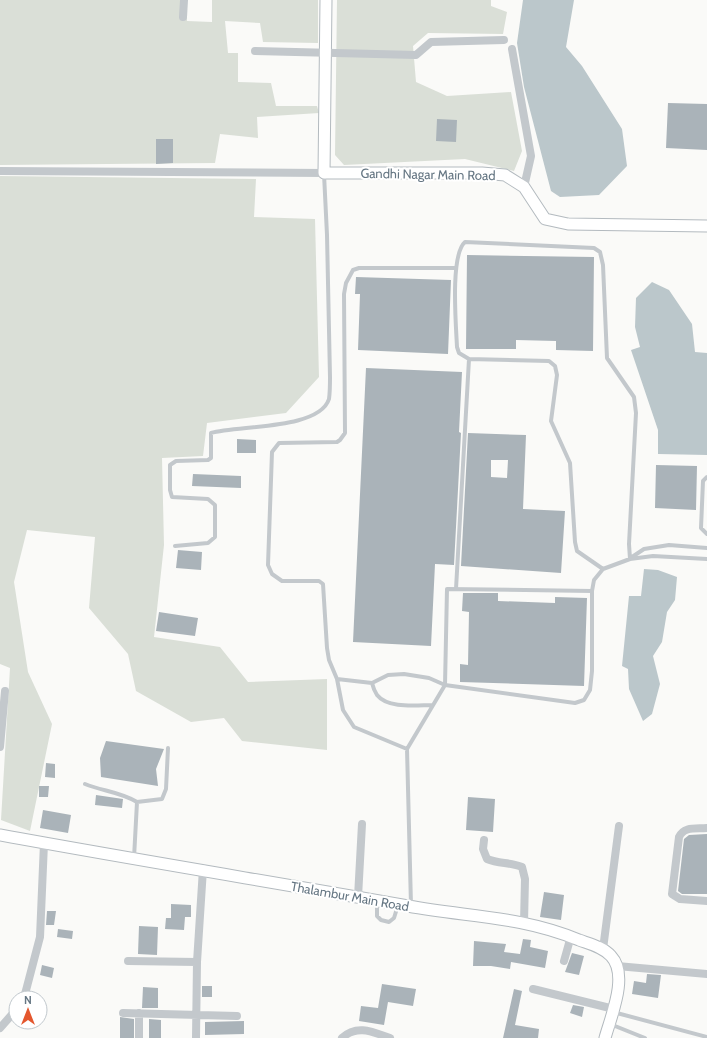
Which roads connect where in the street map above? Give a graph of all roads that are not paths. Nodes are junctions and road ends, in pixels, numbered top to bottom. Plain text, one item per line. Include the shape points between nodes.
1 (184, 0) edge
2 (326, 0) edge
3 (183, 17) dead end
4 (504, 40) dead end
5 (512, 49) dead end
6 (255, 51) dead end
7 (325, 52) junction
8 (0, 171) edge
9 (324, 172) junction
10 (524, 186) junction
11 (707, 226) edge
12 (455, 268) junction
13 (469, 359) junction
14 (707, 477) edge
15 (707, 534) edge
16 (175, 546) dead end
17 (707, 548) edge
18 (630, 559) junction
19 (707, 559) edge
20 (603, 569) junction
21 (456, 589) junction
22 (592, 591) junction
23 (337, 679) junction
24 (372, 683) junction
25 (445, 685) junction
26 (5, 691) dead end
27 (433, 705) junction
28 (0, 747) edge
29 (168, 748) dead end
30 (407, 749) junction
31 (85, 784) dead end
32 (137, 802) junction
33 (362, 824) dead end
34 (619, 826) dead end
35 (707, 828) edge
36 (0, 835) edge
37 (484, 840) dead end
38 (44, 844) junction
39 (134, 858) junction
40 (203, 870) junction
41 (358, 897) junction
42 (378, 901) junction
43 (707, 901) edge
44 (398, 904) junction
45 (411, 907) junction
46 (524, 923) junction
47 (571, 936) junction
48 (603, 949) junction
49 (564, 960) dead end
50 (128, 961) dead end
51 (197, 962) junction
52 (616, 966) junction
53 (707, 974) edge
54 (533, 989) dead end
55 (26, 990) edge
56 (613, 1010) junction
57 (123, 1013) dead end
58 (140, 1014) junction
59 (196, 1015) junction
60 (237, 1016) dead end
61 (8, 1019) edge
62 (609, 1024) junction
63 (0, 1028) edge
64 (707, 1037) edge
65 (139, 1038) edge
66 (196, 1038) edge
67 (342, 1038) edge
68 (390, 1038) edge
69 (605, 1038) edge
70 (645, 1038) edge

1 - 3 street
2 - 7 street
4 - 7 street via 431,42 416,55
5 - 10 street via 531,156
6 - 7 street
7 - 9 street
8 - 9 street
9 - 10 street, Gandhi Nagar Main Road via 482,173 505,175
9 - 16 lane via 330,361 328,400 321,409 297,422 211,433 211,458 205,461 172,462 172,497 208,499 215,505 215,537 212,541
10 - 11 street, Gandhi Nagar Main Road via 545,219 568,224
12 - 13 lane via 457,347 460,353
12 - 18 lane via 460,246 465,242 594,248 600,252 603,265 607,358 634,397 636,413
12 - 23 lane via 353,270 344,294 346,433 336,442 279,443 272,452 268,565 272,574 282,581 320,581 323,584 327,648
13 - 20 lane via 549,361 555,366 557,375 551,421 570,463 577,551
13 - 21 lane
14 - 15 lane via 703,481 701,528
17 - 18 lane via 669,545 644,549
18 - 19 lane via 653,556
18 - 20 lane
20 - 22 lane via 594,580
21 - 22 lane
21 - 25 lane via 447,589
22 - 25 lane via 592,671 590,690 584,700 576,703
23 - 24 lane
23 - 30 lane via 343,710 354,727
24 - 25 lane via 388,675 404,674 429,678
24 - 27 lane via 377,696 390,703
25 - 27 lane
26 - 28 street
27 - 30 lane
29 - 32 lane via 166,789 162,799
30 - 45 lane
31 - 32 lane via 102,791 125,795
32 - 39 lane
33 - 41 street
34 - 48 street
35 - 43 street via 685,829 681,832 672,894 680,899
36 - 38 street, Thalambur Main Road
37 - 46 street via 483,849 487,859 495,863 512,863 522,867 525,879
38 - 39 street, Thalambur Main Road
38 - 55 street via 40,937
39 - 40 street, Thalambur Main Road
40 - 41 street, Thalambur Main Road
40 - 51 street
41 - 42 street, Thalambur Main Road
42 - 44 street, Thalambur Main Road
42 - 44 lane via 377,916 389,922 394,918
44 - 45 street, Thalambur Main Road
45 - 46 street, Thalambur Main Road
46 - 47 street, Thalambur Main Road
47 - 48 street, Thalambur Main Road
47 - 49 street
48 - 52 street, Thalambur Main Road via 612,957
50 - 51 street
51 - 59 street
52 - 53 street
52 - 56 street via 618,991
54 - 56 street
56 - 62 street
56 - 64 lane
57 - 58 street
58 - 59 street
58 - 65 street
59 - 60 street
59 - 66 street
61 - 63 street
62 - 69 street
62 - 70 lane
67 - 68 street via 347,1033 359,1029

